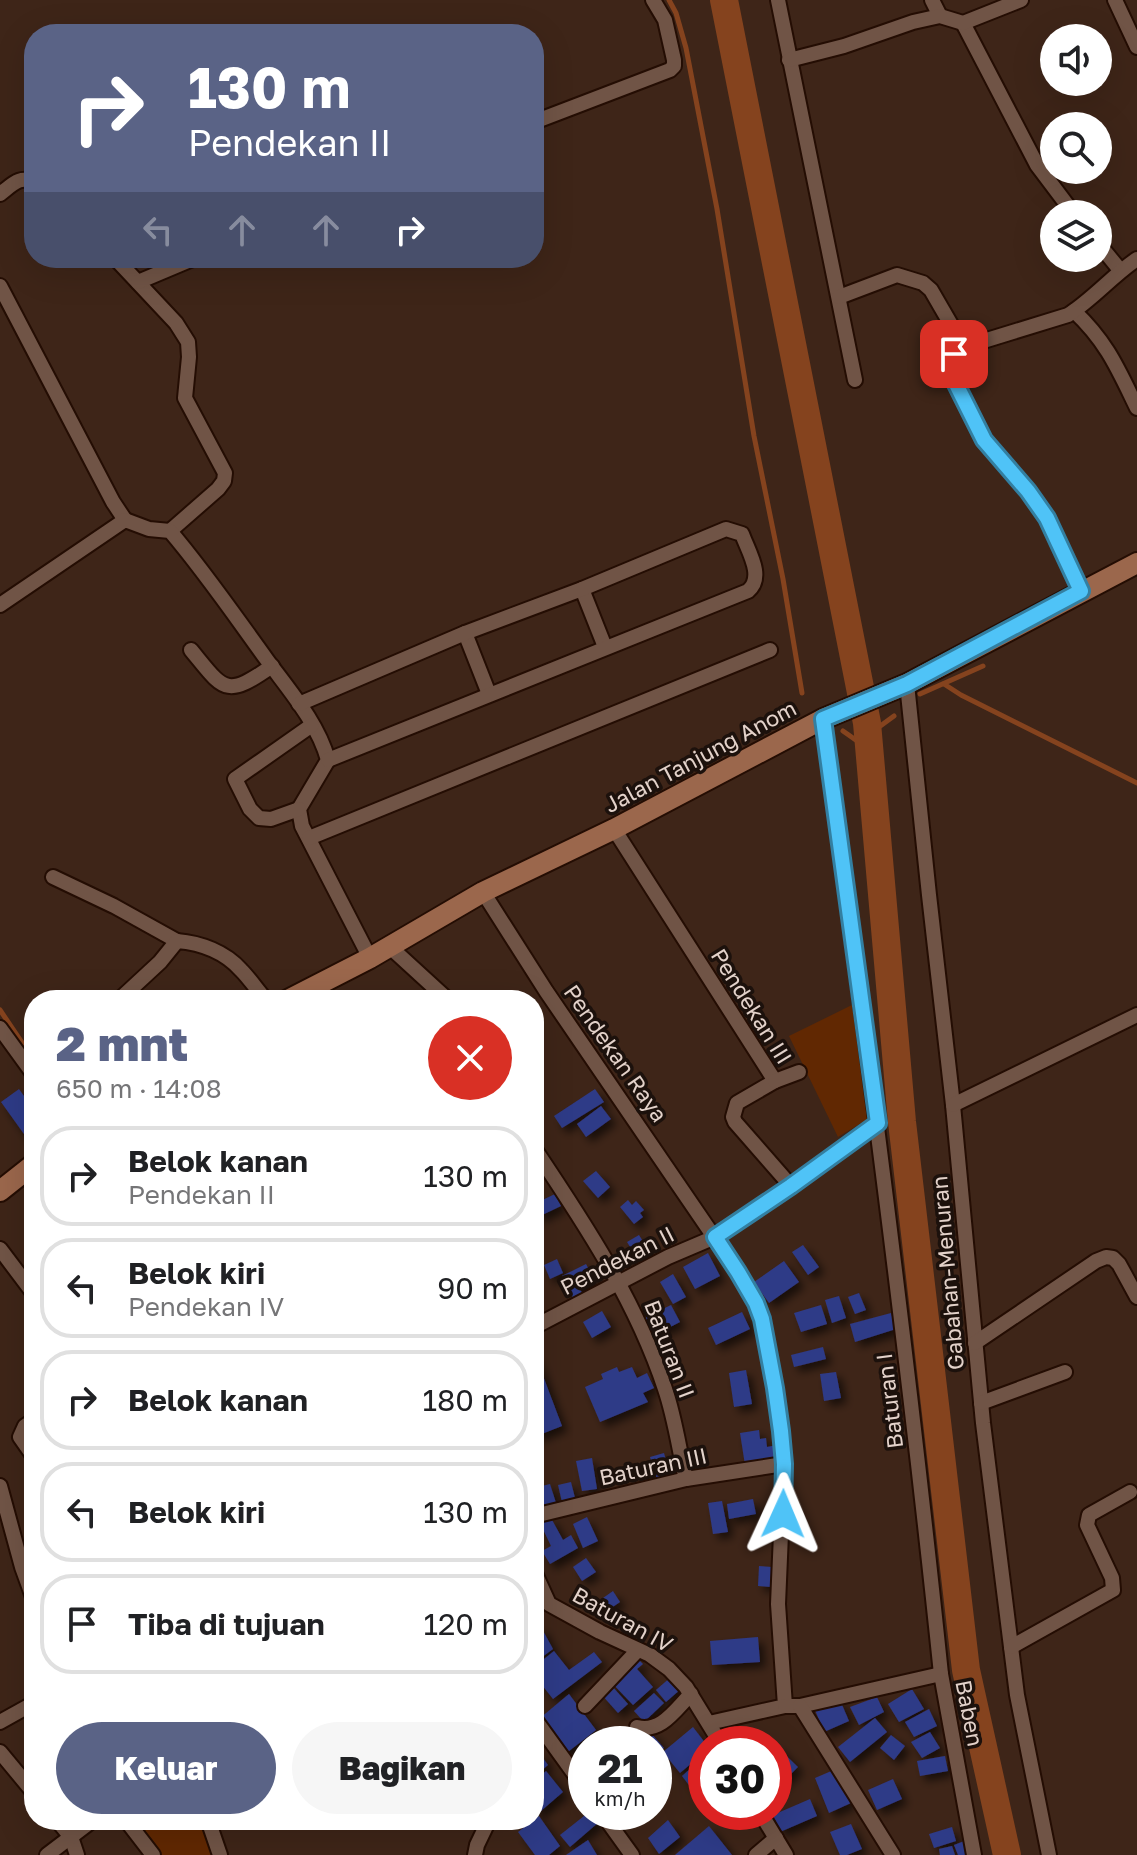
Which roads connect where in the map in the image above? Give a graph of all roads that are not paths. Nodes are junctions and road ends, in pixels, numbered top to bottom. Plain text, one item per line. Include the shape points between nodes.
1 (653, 0) edge
2 (778, 0) edge
3 (932, 0) edge
4 (1021, 0) edge
5 (1115, 0) edge
6 (940, 16) junction
7 (963, 23) junction
8 (1137, 47) edge
9 (789, 60) junction
10 (544, 118) edge
11 (24, 179) edge
12 (0, 194) edge
13 (1063, 200) edge
14 (1137, 259) edge
15 (1112, 260) edge
16 (125, 268) edge
17 (171, 268) edge
18 (1120, 270) junction
19 (138, 282) junction
20 (0, 286) edge
21 (839, 297) junction
22 (1074, 311) junction
23 (964, 347) junction
24 (855, 380) dead end
25 (1137, 408) edge
26 (125, 520) junction
27 (170, 531) junction
28 (1137, 563) edge
29 (582, 589) junction
30 (1081, 591) junction
31 (0, 605) edge
32 (465, 633) junction
33 (605, 647) junction
34 (191, 650) dead end
35 (770, 650) dead end
36 (272, 666) junction
37 (907, 684) junction
38 (489, 694) junction
39 (299, 704) junction
40 (830, 716) junction
41 (312, 725) junction
42 (328, 760) junction
43 (299, 809) junction
44 (614, 829) junction
45 (309, 838) junction
46 (53, 877) dead end
47 (483, 892) junction
48 (177, 941) junction
49 (389, 946) junction
50 (370, 958) junction
51 (130, 990) edge
52 (258, 990) edge
53 (308, 990) edge
54 (437, 990) edge
55 (1137, 1015) edge
56 (0, 1028) edge
57 (24, 1058) edge
58 (799, 1072) dead end
59 (775, 1081) junction
60 (953, 1105) junction
61 (878, 1123) junction
62 (544, 1163) edge
63 (24, 1172) edge
64 (791, 1186) junction
65 (0, 1191) edge
66 (715, 1237) junction
67 (0, 1249) edge
68 (24, 1281) edge
69 (620, 1282) junction
70 (1137, 1297) edge
71 (544, 1322) edge
72 (975, 1343) junction
73 (1065, 1372) dead end
74 (981, 1403) junction
75 (784, 1464) junction
76 (686, 1479) junction
77 (0, 1486) edge
78 (1130, 1492) dead end
79 (544, 1514) edge
80 (24, 1572) edge
81 (544, 1593) edge
82 (549, 1604) junction
83 (544, 1607) edge
84 (1011, 1647) junction
85 (638, 1650) junction
86 (941, 1674) junction
87 (691, 1694) junction
88 (585, 1706) dead end
89 (792, 1706) junction
90 (24, 1709) edge
91 (0, 1722) edge
92 (709, 1723) junction
93 (655, 1726) edge
94 (711, 1726) edge
95 (544, 1732) edge
96 (0, 1752) edge
97 (568, 1765) edge
98 (24, 1781) edge
99 (65, 1830) edge
100 (80, 1830) edge
101 (134, 1830) edge
102 (211, 1830) edge
103 (484, 1830) edge
104 (614, 1830) edge
105 (771, 1830) edge
106 (71, 1837) junction
107 (776, 1838) junction
108 (47, 1855) edge
109 (77, 1855) edge
110 (153, 1855) edge
111 (220, 1855) edge
112 (475, 1855) edge
113 (632, 1855) edge
114 (756, 1855) edge
115 (786, 1855) edge
116 (893, 1855) edge
117 (974, 1855) edge
118 (1049, 1855) edge

1 - 10 street via 665,20 674,66
2 - 9 street
3 - 6 street
4 - 7 street
5 - 8 street
6 - 7 street
6 - 9 street
7 - 13 street via 1037,165
9 - 21 street
11 - 12 street
14 - 18 street
15 - 18 street
16 - 19 street
17 - 19 street
18 - 22 street
19 - 27 street via 188,342 185,398 225,473 218,489
20 - 26 street
21 - 23 street via 897,275 923,283
21 - 24 street
22 - 23 street
22 - 25 street via 1112,356
23 - 30 street via 948,368 984,440 1047,518
26 - 27 street
26 - 31 street
27 - 36 street
28 - 30 main road, Jalan Tanjung Anom
29 - 32 street
29 - 33 street
29 - 33 street via 726,529 742,534 757,576 748,591
30 - 37 main road, Jalan Tanjung Anom
32 - 38 street
32 - 39 street
33 - 38 street
34 - 36 street via 224,685 241,686
35 - 45 street
36 - 39 street
37 - 40 main road, Jalan Tanjung Anom
37 - 60 street, Gabahan-Menuran
38 - 42 street
39 - 41 street
40 - 44 main road, Jalan Tanjung Anom
40 - 61 street, Baturan I
41 - 42 street
41 - 43 street via 235,779 259,818
42 - 43 street
43 - 45 street
44 - 47 main road, Jalan Tanjung Anom
44 - 59 street, Pendekan III
45 - 50 street
46 - 48 street
47 - 49 main road, Jalan Tanjung Anom
47 - 66 street, Pendekan Raya
48 - 51 street
48 - 52 street via 231,961
49 - 50 main road, Jalan Tanjung Anom
49 - 54 street
50 - 53 main road, Jalan Tanjung Anom
55 - 60 street
56 - 57 street
58 - 59 street
59 - 64 street, Pendekan III via 737,1103 733,1117
60 - 72 street, Gabahan-Menuran
61 - 64 street, Pendekan II
61 - 86 street, Baturan I
62 - 69 street, Baturan II
63 - 65 main road
64 - 66 street, Pendekan II
66 - 69 street, Pendekan II
66 - 75 street, Pendekan Raya via 762,1319
67 - 68 street
69 - 71 street, Pendekan II
69 - 76 street, Baturan II via 667,1392
70 - 72 street via 1119,1264 1106,1257
72 - 74 street, Gabahan-Menuran
73 - 74 street
74 - 84 street, Gabahan-Menuran
75 - 76 street, Baturan III
75 - 89 street, Pendekan Raya via 778,1604
76 - 79 street, Baturan III
77 - 80 street
78 - 84 street via 1087,1521 1113,1590
81 - 82 street, Baturan IV
82 - 83 street
82 - 85 street, Baturan IV
84 - 118 street, Gabahan-Menuran
85 - 87 street, Baturan IV via 669,1669
85 - 88 street
86 - 89 street, Baben
86 - 117 street, Baben
87 - 92 street, Baturan IV
87 - 93 street
89 - 92 street, Baben
89 - 116 street
90 - 91 street
92 - 94 street, Baturan IV
95 - 97 street
96 - 98 street
99 - 106 street
100 - 106 street
101 - 110 street
102 - 111 street
103 - 112 street
104 - 113 street
105 - 107 street
106 - 108 street
106 - 109 street
107 - 114 street
107 - 115 street

